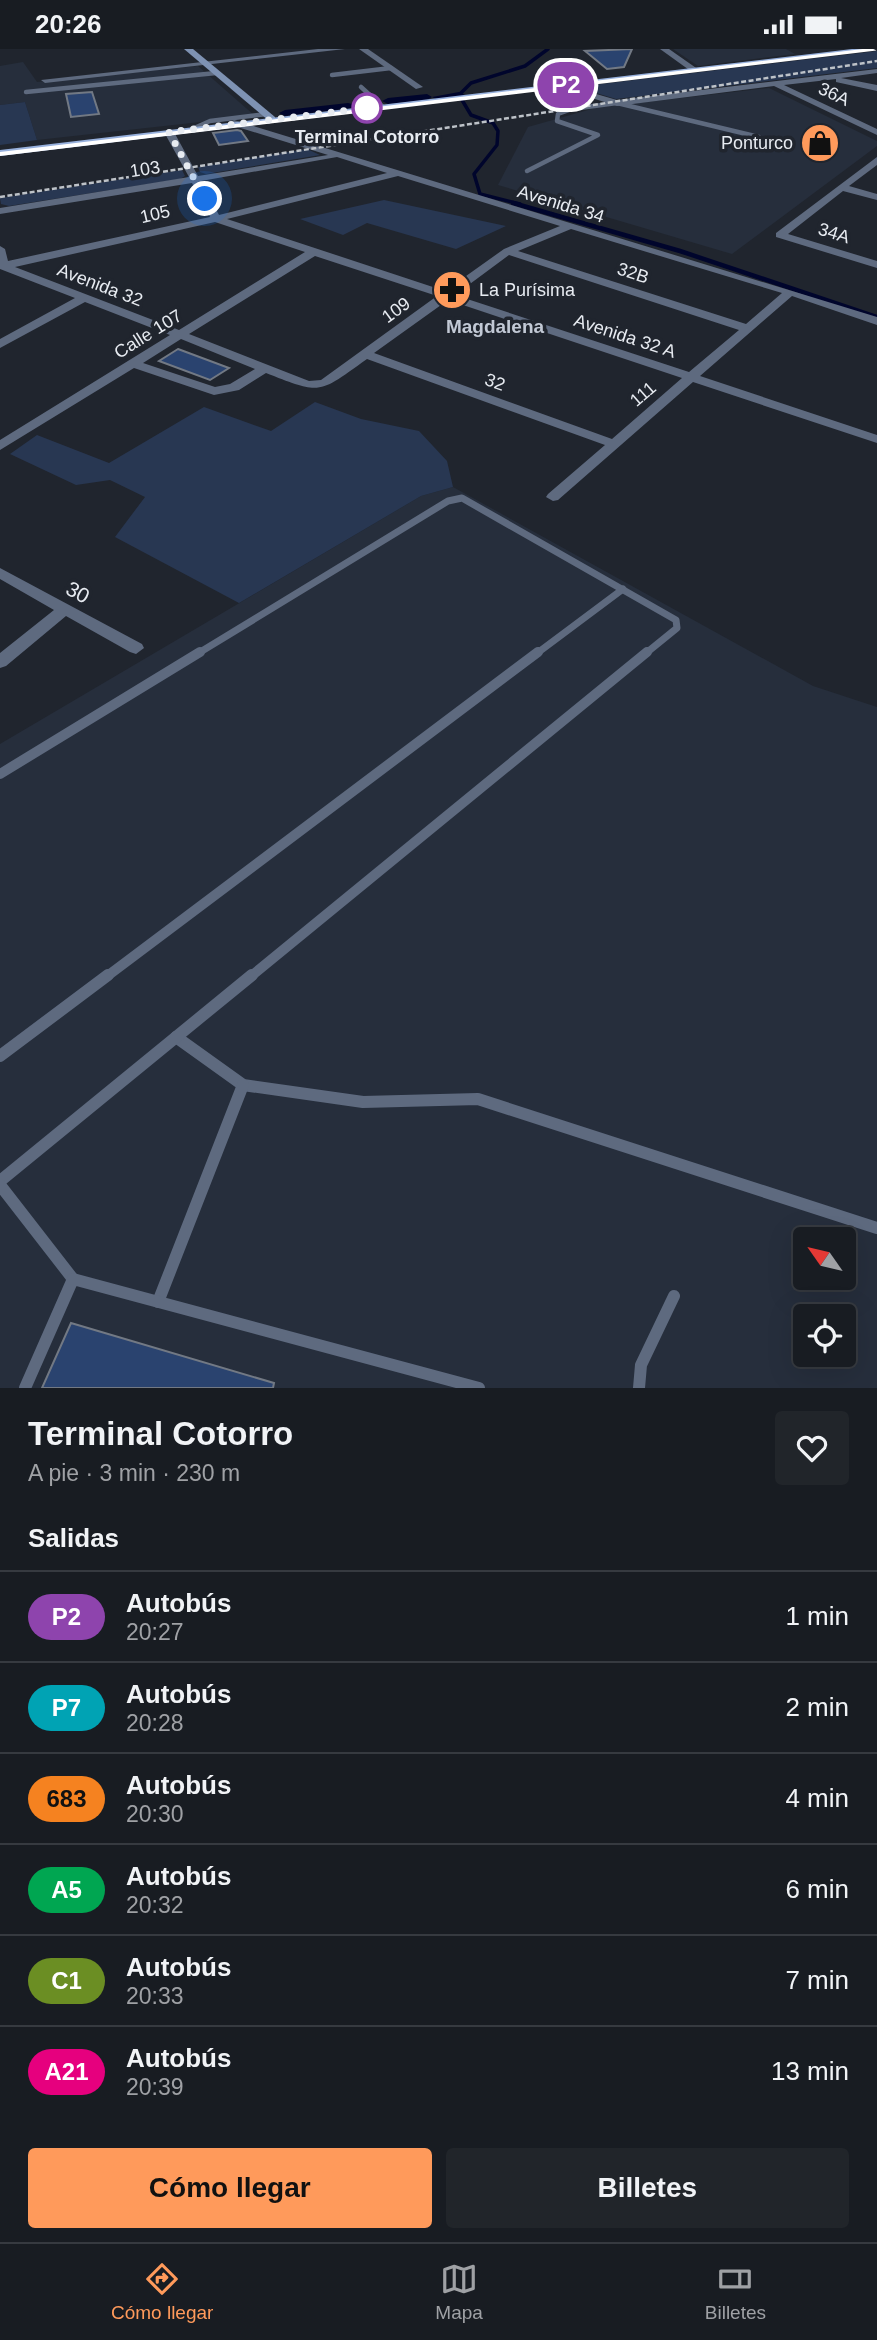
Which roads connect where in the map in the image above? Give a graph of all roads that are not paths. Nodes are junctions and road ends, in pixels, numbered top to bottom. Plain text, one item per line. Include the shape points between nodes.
1 (188, 49) edge
2 (341, 49) edge
3 (363, 49) edge
4 (664, 49) edge
5 (872, 49) edge
6 (839, 51) edge
7 (205, 64) junction
8 (391, 68) junction
9 (695, 70) junction
10 (877, 71) edge
11 (216, 73) junction
12 (332, 75) dead end
13 (830, 78) junction
14 (45, 81) dead end
15 (776, 85) junction
16 (558, 86) junction
17 (361, 87) dead end
18 (419, 87) dead end
19 (877, 88) edge
20 (26, 92) dead end
21 (617, 103) junction
22 (382, 106) junction
23 (269, 117) junction
24 (234, 124) junction
25 (192, 129) junction
26 (169, 132) junction
27 (877, 132) edge
28 (759, 137) dead end
29 (0, 153) edge
30 (337, 156) junction
31 (877, 160) edge
32 (527, 171) dead end
33 (398, 173) junction
34 (195, 179) junction
35 (841, 187) junction
36 (877, 197) edge
37 (0, 211) edge
38 (216, 219) junction
39 (571, 225) junction
40 (0, 249) edge
41 (315, 251) junction
42 (508, 251) junction
43 (877, 265) edge
44 (2, 267) edge
45 (790, 292) junction
46 (447, 295) junction
47 (85, 297) junction
48 (877, 321) edge
49 (746, 328) junction
50 (180, 335) junction
51 (0, 344) edge
52 (365, 354) junction
53 (133, 364) junction
54 (265, 368) junction
55 (691, 376) junction
56 (317, 386) joint
57 (877, 439) edge
58 (612, 443) junction
59 (0, 446) edge
60 (553, 496) dead end
61 (0, 573) edge
62 (623, 589) junction
63 (65, 609) junction
64 (136, 648) dead end
65 (0, 662) edge
66 (0, 774) edge
67 (176, 1037) junction
68 (0, 1056) edge
69 (243, 1085) junction
70 (0, 1183) edge
71 (877, 1228) edge
72 (73, 1279) junction
73 (674, 1296) dead end
74 (158, 1302) junction
75 (25, 1388) edge
76 (479, 1388) edge
77 (639, 1388) edge

1 - 7 street
2 - 7 street
3 - 8 street
4 - 9 street
5 - 6 main road
6 - 9 main road
7 - 11 street
7 - 14 street
8 - 12 lane
8 - 18 street
9 - 16 main road
10 - 13 street
11 - 20 lane
11 - 23 street
13 - 15 street
13 - 19 street
15 - 21 street
15 - 27 street, 36A
16 - 21 street
16 - 22 main road
17 - 22 lane
21 - 28 lane
21 - 32 lane via 558,114 557,121 598,135
22 - 23 main road
23 - 24 main road
23 - 25 lane via 210,121
24 - 25 main road
24 - 30 street, Avenida 34
25 - 26 main road
26 - 29 main road
26 - 34 street
30 - 33 street, Avenida 34
30 - 34 street, 103
31 - 35 street
33 - 38 street, 105
33 - 39 street, Avenida 34
34 - 37 street, 103
34 - 38 street
35 - 36 street
35 - 43 street, 34A via 780,235
38 - 41 street, Avenida 32 A
38 - 44 street, 105
39 - 42 street, 109
39 - 45 street, Avenida 34
40 - 44 street
41 - 46 street, Avenida 32 A
41 - 50 street, Calle 107
42 - 46 street, 109
42 - 49 street, 32B
44 - 47 street, Avenida 32
45 - 48 street, Avenida 34
45 - 49 street, 111
46 - 52 street, 109
46 - 55 street, Avenida 32 A
47 - 50 street, Avenida 32
47 - 51 street
49 - 55 street, 111
50 - 53 street, Calle 107
50 - 54 street, Avenida 32
52 - 56 street, 109
52 - 58 street, 32
53 - 54 street via 214,391 234,387
53 - 59 street, Calle 107
54 - 56 street, Avenida 32
55 - 57 street, Avenida 32 A
55 - 58 street, 111
58 - 60 street, 111
61 - 63 street, 30
62 - 66 lane via 462,498 448,501
62 - 67 lane via 677,620 677,628
62 - 68 lane
63 - 64 street, 30
63 - 65 street
67 - 69 lane
67 - 70 lane
69 - 71 lane via 363,1102 478,1099
69 - 74 lane
70 - 72 lane
72 - 74 lane
72 - 75 lane
73 - 77 lane via 641,1365
74 - 76 lane

